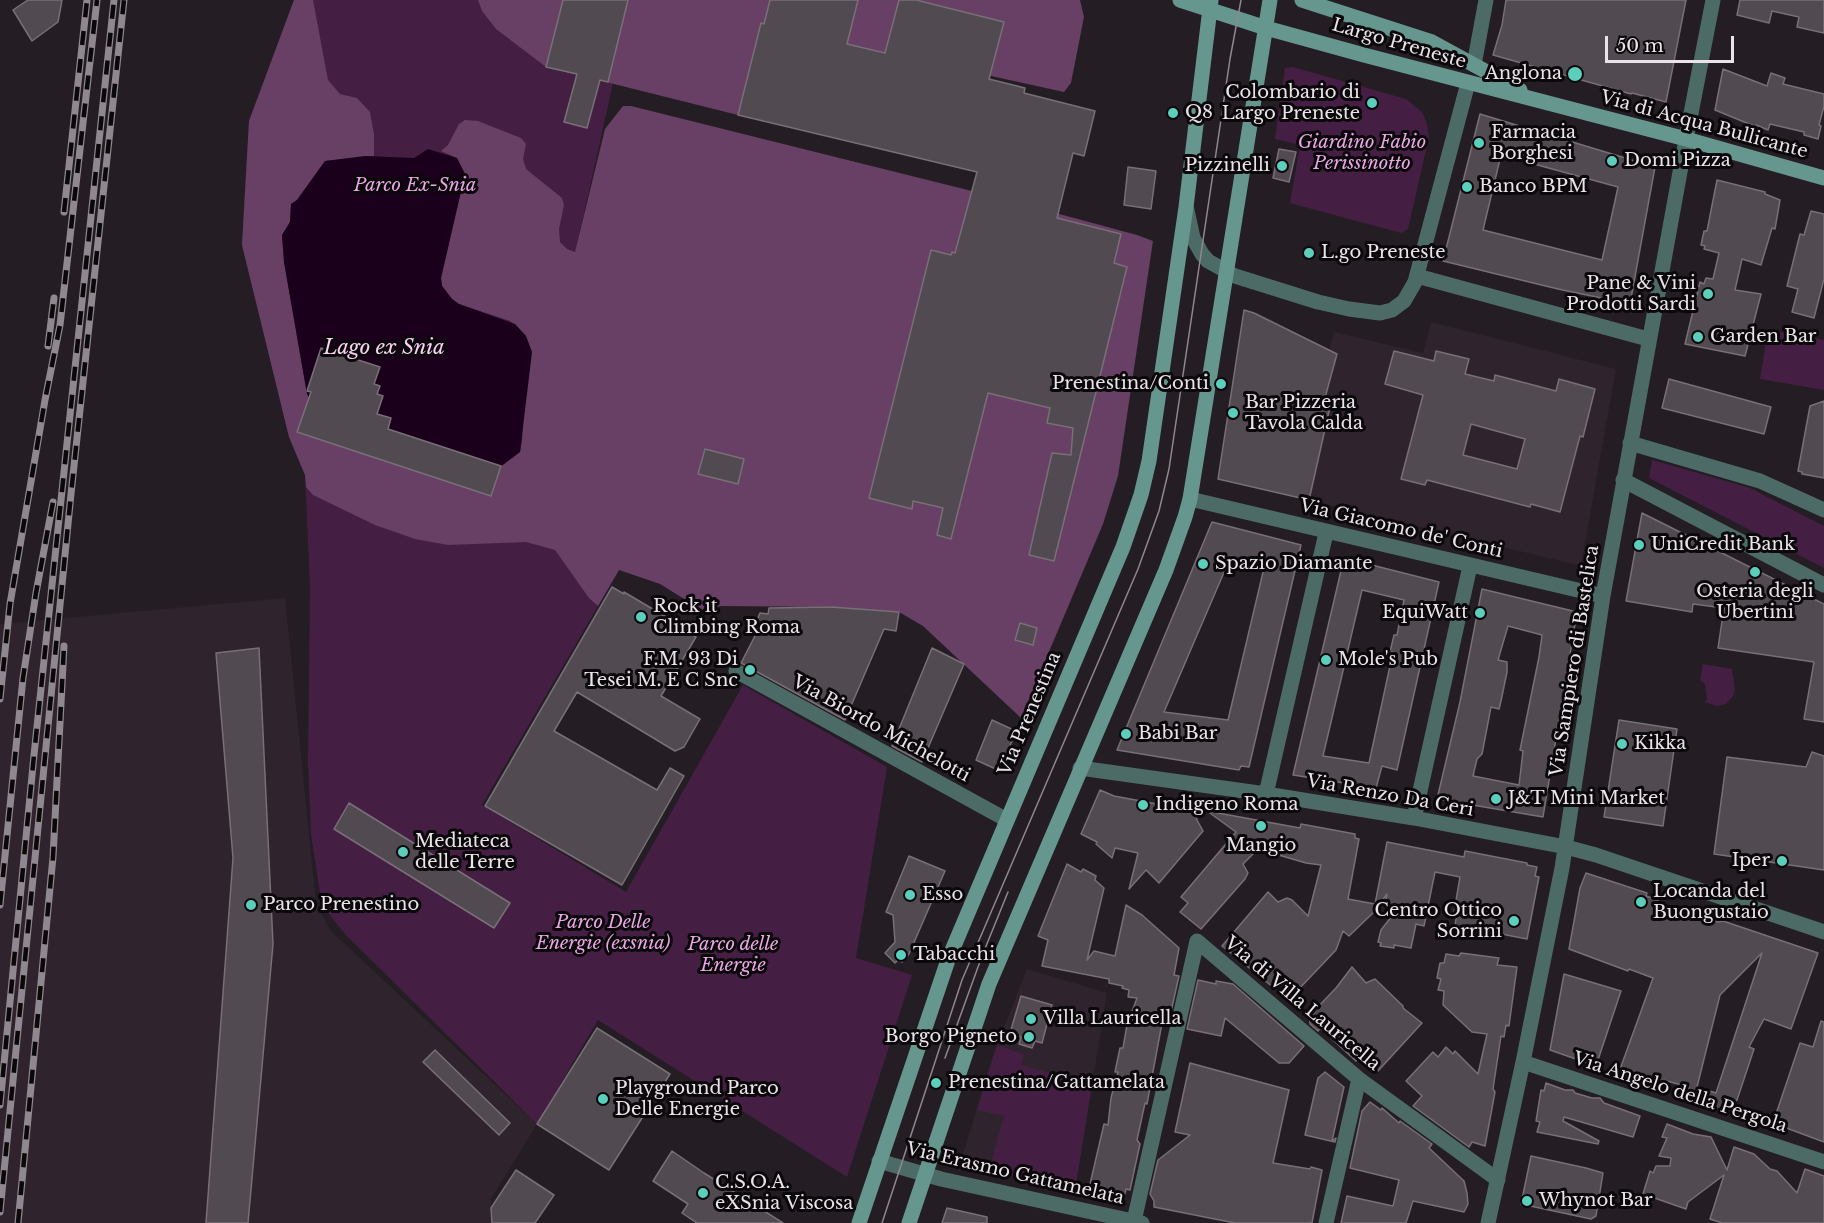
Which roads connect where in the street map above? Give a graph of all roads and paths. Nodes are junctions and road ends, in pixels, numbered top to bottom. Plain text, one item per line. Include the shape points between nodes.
1 (1180, 0) edge
2 (1270, 0) edge
3 (1302, 0) edge
4 (1486, 0) edge
5 (1713, 0) edge
6 (1210, 5) edge
7 (1266, 28) junction
8 (1474, 64) junction
9 (1468, 83) junction
10 (1539, 100) junction
11 (1686, 139) junction
12 (1823, 176) edge
13 (1186, 207) junction
14 (1226, 271) junction
15 (1417, 276) junction
16 (1648, 339) junction
17 (1630, 443) junction
18 (1623, 480) junction
19 (1190, 499) junction
20 (1824, 510) edge
21 (1326, 532) junction
22 (1470, 566) junction
23 (1824, 585) edge
24 (1603, 596) junction
25 (736, 671) dead end
26 (1080, 768) junction
27 (1266, 794) junction
28 (1413, 818) junction
29 (1007, 820) junction
30 (1566, 847) junction
31 (1824, 932) edge
32 (1523, 1062) junction
33 (1359, 1079) junction
34 (879, 1161) junction
35 (1824, 1162) edge
36 (925, 1175) junction
37 (1498, 1180) junction
38 (1138, 1222) edge
39 (859, 1223) edge
40 (909, 1223) edge
41 (1326, 1223) edge
42 (1488, 1223) edge

1 - 6 main road, Largo Preneste
2 - 7 main road
3 - 8 main road, Largo Preneste via 1432,42
4 - 8 street, Largo Preneste
5 - 11 street, Via Sampiero di Bastelica
6 - 7 main road, Largo Preneste
6 - 13 main road, Largo Preneste
7 - 9 main road, Largo Preneste
7 - 14 main road
8 - 10 main road, Via di Acqua Bullicante
9 - 10 main road, Via di Acqua Bullicante
9 - 15 street, Largo Preneste
10 - 11 main road, Via di Acqua Bullicante
11 - 12 main road, Via di Acqua Bullicante
11 - 16 street, Via Sampiero di Bastelica
13 - 14 street, Largo Preneste via 1193,238 1202,254
13 - 29 main road, Via Prenestina via 1149,461 1136,513
14 - 15 street, Largo Preneste via 1318,302 1380,313 1404,301
14 - 19 main road
15 - 16 street
16 - 17 street, Via Sampiero di Bastelica
17 - 18 street, Via Sampiero di Bastelica
17 - 20 street via 1760,481
18 - 23 street
18 - 24 street, Via Sampiero di Bastelica
19 - 21 street, Via Giacomo de' Conti
19 - 26 main road via 1169,562
21 - 22 street, Via Giacomo de' Conti
21 - 27 street
22 - 24 street, Via Giacomo de' Conti
22 - 28 street
24 - 30 street, Via Sampiero di Bastelica
25 - 29 street, Via Biordo Michelotti
26 - 27 street, Via Renzo Da Ceri
26 - 36 main road via 989,984
27 - 28 street, Via Renzo Da Ceri
28 - 30 street, Via Renzo Da Ceri
29 - 34 main road, Via Prenestina via 942,977
30 - 31 street, Via Renzo Da Ceri
30 - 32 street, Via Sampiero di Bastelica
32 - 35 street, Via Angelo della Pergola
32 - 37 street, Via Sampiero di Bastelica
33 - 37 street, Via di Villa Lauricella
33 - 38 street, Via di Villa Lauricella via 1197,941
33 - 41 street
34 - 36 street, Via Erasmo Gattamelata
34 - 39 main road, Via Prenestina
36 - 38 street, Via Erasmo Gattamelata
36 - 40 main road
37 - 42 street, Via Sampiero di Bastelica

